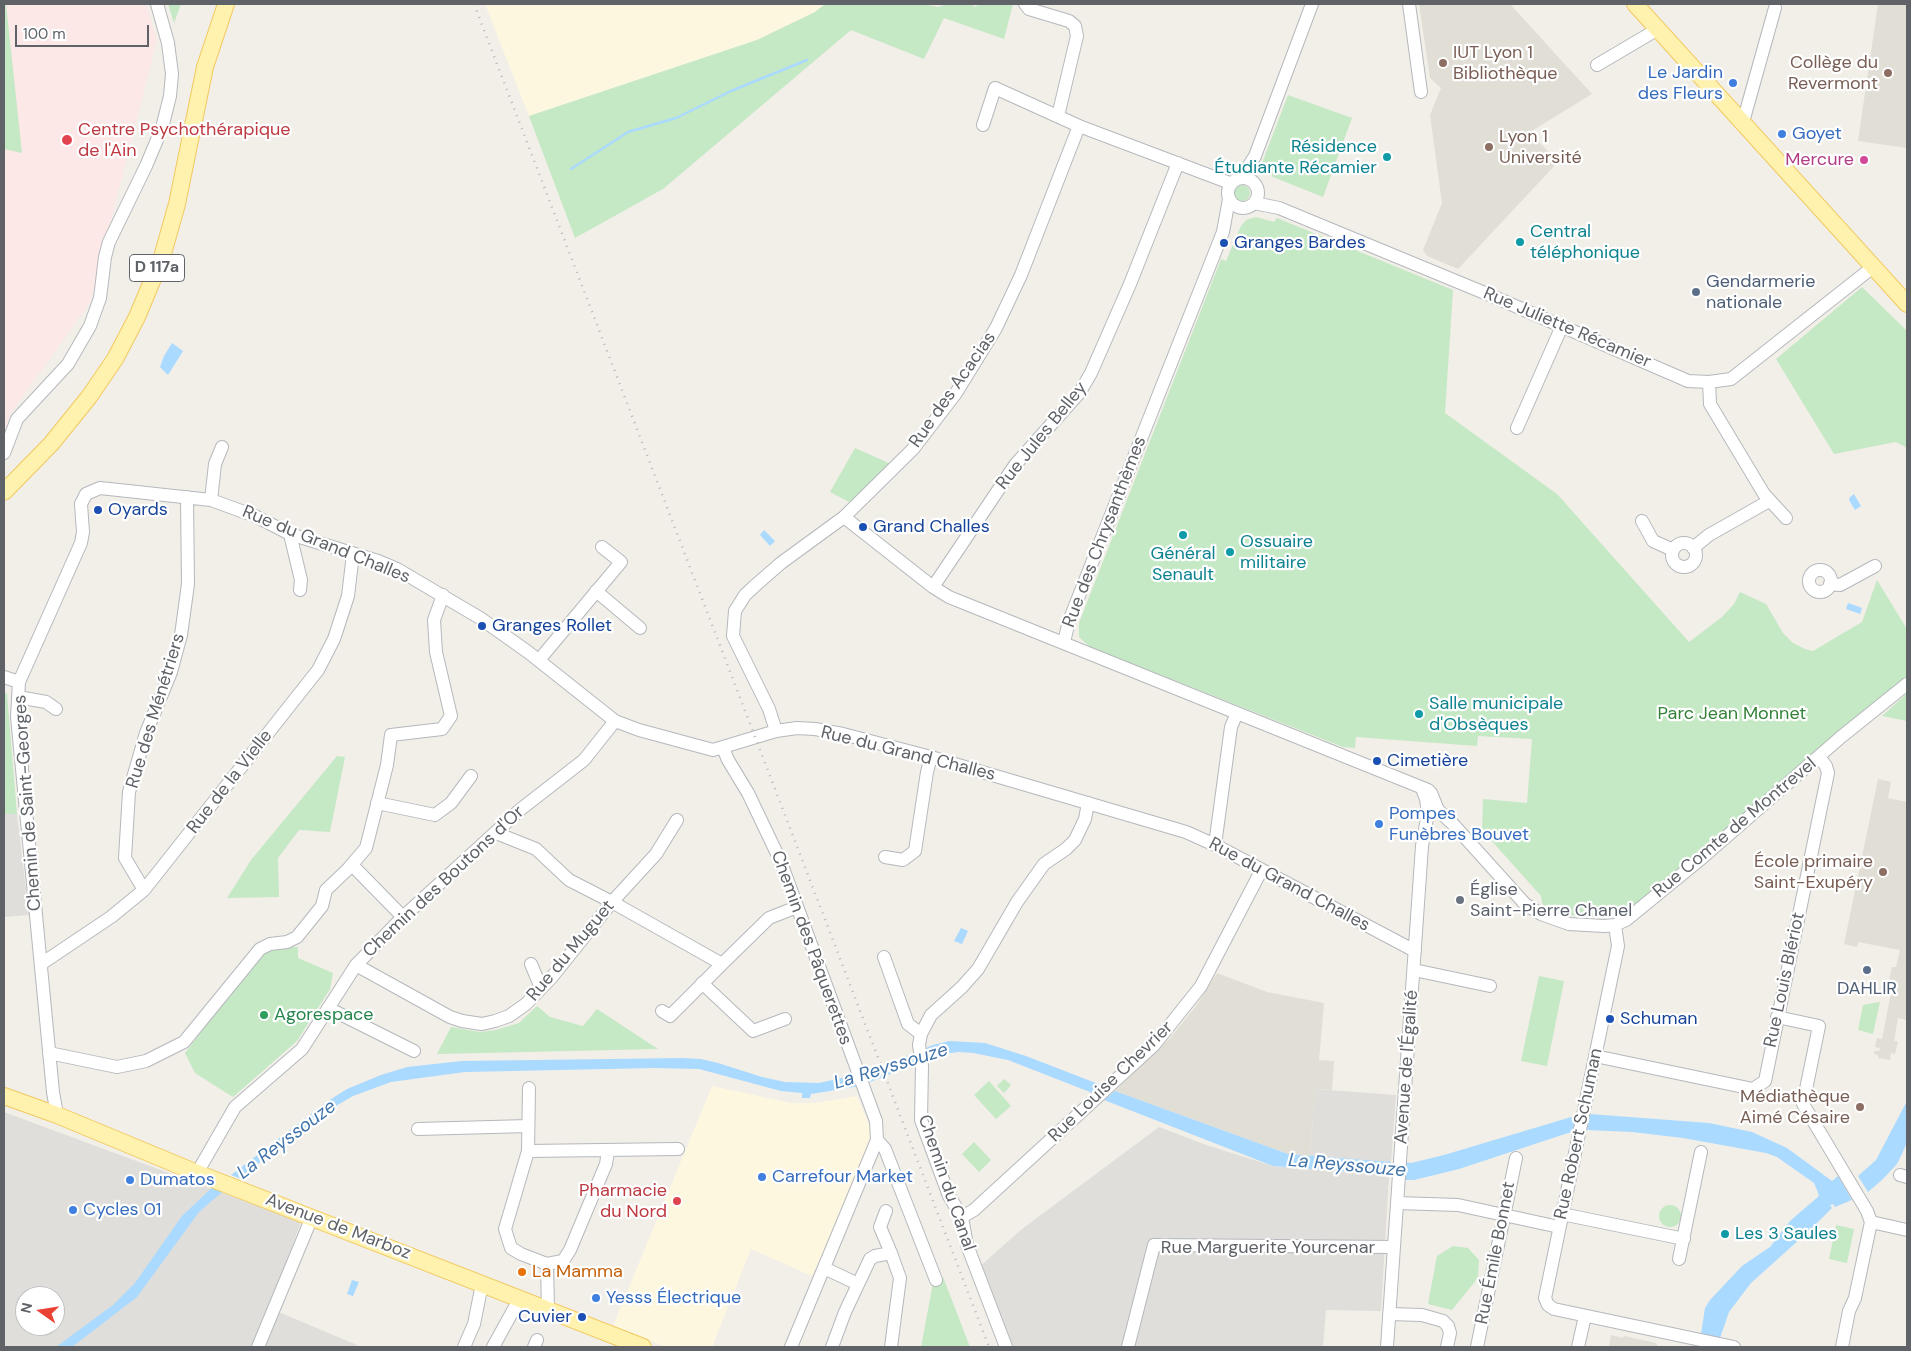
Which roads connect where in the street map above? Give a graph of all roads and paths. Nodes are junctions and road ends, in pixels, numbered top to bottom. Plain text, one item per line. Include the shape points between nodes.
1 (157, 4) edge
2 (226, 4) edge
3 (1025, 4) edge
4 (1312, 4) edge
5 (1410, 4) edge
6 (1635, 4) edge
7 (1775, 8) dead end
8 (1658, 29) junction
9 (1596, 65) dead end
10 (1422, 92) dead end
11 (1058, 116) junction
12 (1743, 122) junction
13 (982, 125) dead end
14 (1078, 126) junction
15 (1255, 156) junction
16 (1178, 164) junction
17 (1236, 181) junction
18 (1256, 186) junction
19 (1229, 200) junction
20 (1254, 203) junction
21 (1242, 208) junction
22 (1279, 208) junction
23 (1223, 232) junction
24 (1873, 267) junction
25 (1907, 304) edge
26 (1562, 326) junction
27 (1709, 382) junction
28 (1518, 428) dead end
29 (222, 447) dead end
30 (4, 453) edge
31 (4, 492) edge
32 (187, 497) junction
33 (211, 500) junction
34 (1769, 501) junction
35 (81, 504) joint
36 (844, 517) junction
37 (1786, 518) dead end
38 (1642, 521) dead end
39 (290, 534) junction
40 (602, 547) dead end
41 (1693, 548) junction
42 (1673, 550) junction
43 (353, 554) junction
44 (1875, 566) dead end
45 (1830, 584) dead end
46 (933, 587) junction
47 (300, 590) dead end
48 (596, 591) junction
49 (443, 595) junction
50 (640, 628) dead end
51 (1064, 642) junction
52 (539, 660) junction
53 (4, 677) edge
54 (19, 682) junction
55 (1907, 684) edge
56 (18, 697) junction
57 (56, 709) dead end
58 (1237, 713) junction
59 (615, 720) junction
60 (776, 731) junction
61 (723, 748) junction
62 (931, 757) junction
63 (1819, 757) junction
64 (471, 776) dead end
65 (377, 803) junction
66 (1088, 803) junction
67 (1435, 819) junction
68 (677, 820) dead end
69 (496, 833) junction
70 (1215, 845) junction
71 (885, 857) dead end
72 (352, 865) junction
73 (1261, 871) junction
74 (144, 890) junction
75 (612, 902) junction
76 (797, 907) junction
77 (402, 917) junction
78 (1615, 925) junction
79 (1415, 951) junction
80 (884, 957) dead end
81 (41, 964) junction
82 (531, 964) dead end
83 (722, 964) junction
84 (356, 965) junction
85 (1414, 970) junction
86 (702, 983) junction
87 (1490, 986) dead end
88 (541, 988) junction
89 (328, 1008) junction
90 (662, 1011) dead end
91 (1777, 1017) junction
92 (785, 1019) dead end
93 (920, 1040) junction
94 (414, 1051) dead end
95 (49, 1053) junction
96 (1595, 1056) junction
97 (529, 1088) dead end
98 (4, 1096) edge
99 (57, 1115) junction
100 (528, 1126) junction
101 (418, 1129) dead end
102 (877, 1140) junction
103 (678, 1149) dead end
104 (528, 1151) junction
105 (608, 1151) junction
106 (1701, 1152) dead end
107 (1516, 1158) dead end
108 (197, 1173) junction
109 (1397, 1202) junction
110 (886, 1211) dead end
111 (1504, 1215) junction
112 (312, 1217) junction
113 (962, 1217) junction
114 (1869, 1217) junction
115 (1560, 1220) junction
116 (1907, 1230) edge
117 (1684, 1239) junction
118 (1394, 1247) junction
119 (891, 1253) junction
120 (1679, 1260) dead end
121 (547, 1264) junction
122 (824, 1268) junction
123 (936, 1280) dead end
124 (482, 1284) junction
125 (858, 1284) junction
126 (520, 1298) junction
127 (548, 1310) junction
128 (1389, 1314) junction
129 (1585, 1316) junction
130 (1728, 1346) edge
131 (258, 1347) edge
132 (464, 1347) edge
133 (494, 1347) edge
134 (639, 1347) edge
135 (791, 1347) edge
136 (832, 1347) edge
137 (891, 1347) edge
138 (1006, 1347) edge
139 (1128, 1347) edge
140 (1387, 1347) edge
141 (1447, 1347) edge
142 (1477, 1347) edge
143 (1578, 1347) edge
144 (1842, 1347) edge

1 - 30 street via 168,43 172,74 162,128 109,242 100,298 90,326 68,364 17,419
2 - 31 main road, D 117a via 204,67 162,257 137,318 115,360 89,398 51,444
3 - 11 street via 1029,9 1069,21 1075,26 1077,36
4 - 15 street
5 - 10 street
6 - 8 main road
7 - 12 street
8 - 9 street
8 - 12 main road
11 - 13 street via 995,88
11 - 14 street
12 - 24 main road
14 - 16 street
14 - 36 street, Rue des Acacias via 1021,275 996,328 956,392 913,449
15 - 17 street
15 - 18 street
16 - 17 street
16 - 46 street, Rue Jules Belley via 1130,284 1080,392 1007,476
17 - 18 street via 1249,179
17 - 19 street via 1228,189
18 - 20 street
18 - 22 street, Rue Juliette Récamier
19 - 21 street
19 - 23 street, Rue des Chrysanthèmes
20 - 21 street
20 - 22 street, Rue Juliette Récamier
21 - 23 street, Rue des Chrysanthèmes
22 - 26 street, Rue Juliette Récamier
23 - 51 street, Rue des Chrysanthèmes via 1072,613
24 - 25 main road
24 - 27 street, Rue Juliette Récamier via 1731,379
26 - 27 street, Rue Juliette Récamier via 1688,381
26 - 28 street
27 - 34 street via 1710,404
29 - 33 street via 215,464
32 - 33 street, Rue du Grand Challes
32 - 35 street, Rue du Grand Challes via 100,488 86,494
32 - 74 street, Rue des Ménétriers via 188,584 181,635 172,672 146,733 129,792 125,858
33 - 39 street, Rue du Grand Challes via 255,516
34 - 37 street
34 - 41 street via 1708,535
35 - 54 street, Chemin de Saint-Georges via 81,543
36 - 46 street
36 - 60 street, Rue des Acacias via 781,563 745,595 735,611 733,636 769,709
38 - 42 street via 1653,541
39 - 43 street, Rue du Grand Challes
39 - 47 street via 301,580
40 - 48 street via 621,562
41 - 42 street via 1683,544
41 - 42 street via 1694,561 1684,567 1674,562
43 - 49 street, Rue du Grand Challes via 397,569
43 - 74 street, Rue de la Vielle via 348,596 334,639 318,670
44 - 45 street via 1840,585
46 - 51 street via 949,597
48 - 50 street
48 - 52 street
49 - 52 street, Rue du Grand Challes
49 - 65 street via 434,620 436,652 451,716 442,729 391,735
51 - 58 street, Rue des Chrysanthèmes
52 - 59 street, Rue du Grand Challes
53 - 54 street
54 - 56 street, Chemin de Saint-Georges
55 - 63 street, Rue Comte de Montrevel
56 - 57 street via 46,702
56 - 81 street, Chemin de Saint-Georges via 17,718
58 - 67 street, Rue des Chrysanthèmes via 1428,790 1432,793
58 - 70 street via 1231,727
59 - 61 street, Rue du Grand Challes via 700,747
59 - 69 street, Chemin des Boutons d'Or via 584,760 521,809
60 - 61 street, Rue du Grand Challes
60 - 62 street, Rue du Grand Challes via 797,728 843,734
61 - 76 street, Chemin des Pâquerettes via 780,860
62 - 66 street, Rue du Grand Challes
62 - 71 street via 915,852 903,860
63 - 78 street, Rue Comte de Montrevel via 1640,909
63 - 91 street, Rue Louis Blériot via 1828,773
64 - 65 street via 450,803 435,815
65 - 72 street via 366,848
66 - 70 street, Rue du Grand Challes via 1186,832
66 - 93 street via 1075,840 1044,864 1017,902 978,969 931,1015
67 - 78 street, Rue Comte de Montrevel via 1452,823 1510,889 1541,914 1569,924
67 - 79 street, Avenue de l'Égalité via 1422,846
68 - 75 street, Rue du Muguet via 656,854
69 - 75 street via 536,848 570,880
69 - 77 street, Chemin des Boutons d'Or
70 - 73 street, Rue du Grand Challes
72 - 77 street
72 - 95 street via 326,890 322,906 297,937 260,948 184,1042 146,1061 117,1067
73 - 79 street, Rue du Grand Challes
73 - 113 street, Rue Louise Chevrier via 1202,986 1154,1045 974,1210
74 - 81 street, Rue de la Vielle via 111,917
75 - 83 street
75 - 88 street, Rue du Muguet
76 - 83 street via 769,918
76 - 102 street, Chemin des Pâquerettes via 876,1121
77 - 84 street, Chemin des Boutons d'Or
78 - 96 street, Rue Robert Schuman via 1618,946
79 - 85 street, Avenue de l'Égalité
80 - 93 street via 908,1024
81 - 95 street, Chemin de Saint-Georges
82 - 88 street
83 - 86 street
84 - 88 street, Rue du Muguet via 450,1017 482,1024 509,1016
84 - 89 street, Chemin des Boutons d'Or
85 - 87 street
85 - 109 street, Avenue de l'Égalité
86 - 90 street via 670,1016
86 - 92 street via 752,1032
89 - 94 street
89 - 108 street, Chemin des Boutons d'Or via 302,1049 235,1107
91 - 96 street, Rue Louis Blériot via 1764,1081 1753,1089
91 - 114 street via 1819,1026 1803,1104
93 - 113 street, Chemin du Canal via 921,1120 949,1196
95 - 99 street, Chemin de Saint-Georges
96 - 115 street, Rue Robert Schuman
97 - 100 street
98 - 99 main road, Avenue de Marboz
99 - 108 main road, Avenue de Marboz
100 - 101 street
100 - 104 street
102 - 122 street, Chemin des Pâquerettes
102 - 123 street via 884,1149
103 - 105 street
104 - 105 street
104 - 121 street via 505,1229 511,1248
105 - 121 street via 606,1164 570,1250 564,1260
106 - 117 street
107 - 111 street, Rue Émile Bonnet
108 - 112 main road, Avenue de Marboz
109 - 111 street via 1458,1205
109 - 118 street, Avenue de l'Égalité
110 - 119 street via 880,1227
111 - 115 street
111 - 142 street, Rue Émile Bonnet
112 - 124 main road, Avenue de Marboz
112 - 131 street
113 - 138 street, Chemin du Canal via 967,1245
114 - 116 street
114 - 144 street via 1856,1298 1849,1311
115 - 117 street
115 - 129 street, Rue Robert Schuman via 1545,1298 1554,1309
117 - 120 street
118 - 128 street, Avenue de l'Égalité
118 - 139 street, Rue Marguerite Yourcenar via 1154,1245
119 - 125 street via 870,1259
119 - 137 street via 900,1278
121 - 127 street
122 - 125 street
122 - 135 street, Chemin des Pâquerettes
124 - 126 main road, Avenue de Marboz
124 - 132 street via 474,1324
125 - 136 street
126 - 127 main road, Avenue de Marboz
126 - 133 street
127 - 134 main road, Avenue de Marboz
128 - 140 street, Avenue de l'Égalité
128 - 141 street via 1419,1315 1443,1321 1450,1333
129 - 130 street
129 - 143 street

